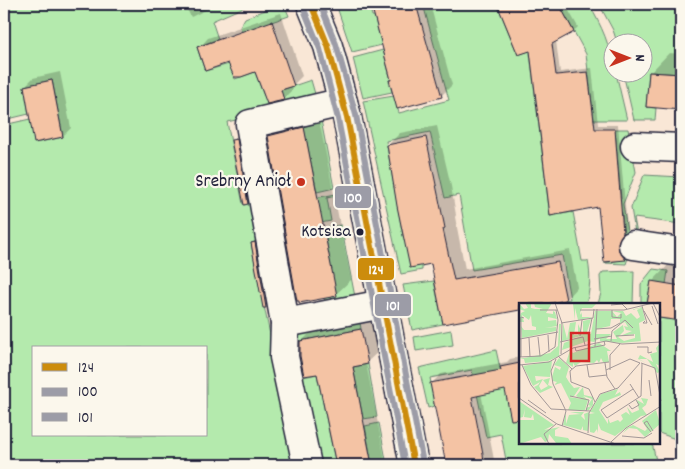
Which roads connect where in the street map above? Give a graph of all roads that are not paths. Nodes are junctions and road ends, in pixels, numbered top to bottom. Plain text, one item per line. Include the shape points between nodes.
1 (311, 4) edge
2 (343, 102) junction
3 (635, 146) dead end
4 (681, 148) edge
5 (633, 246) dead end
6 (681, 252) edge
7 (383, 304) junction
8 (285, 323) junction
9 (306, 465) edge
10 (414, 465) edge

1 - 2 street via 328,46
2 - 7 street
2 - 8 street via 250,124
3 - 4 street
5 - 6 street
7 - 8 street
7 - 10 street
8 - 9 street via 284,358

